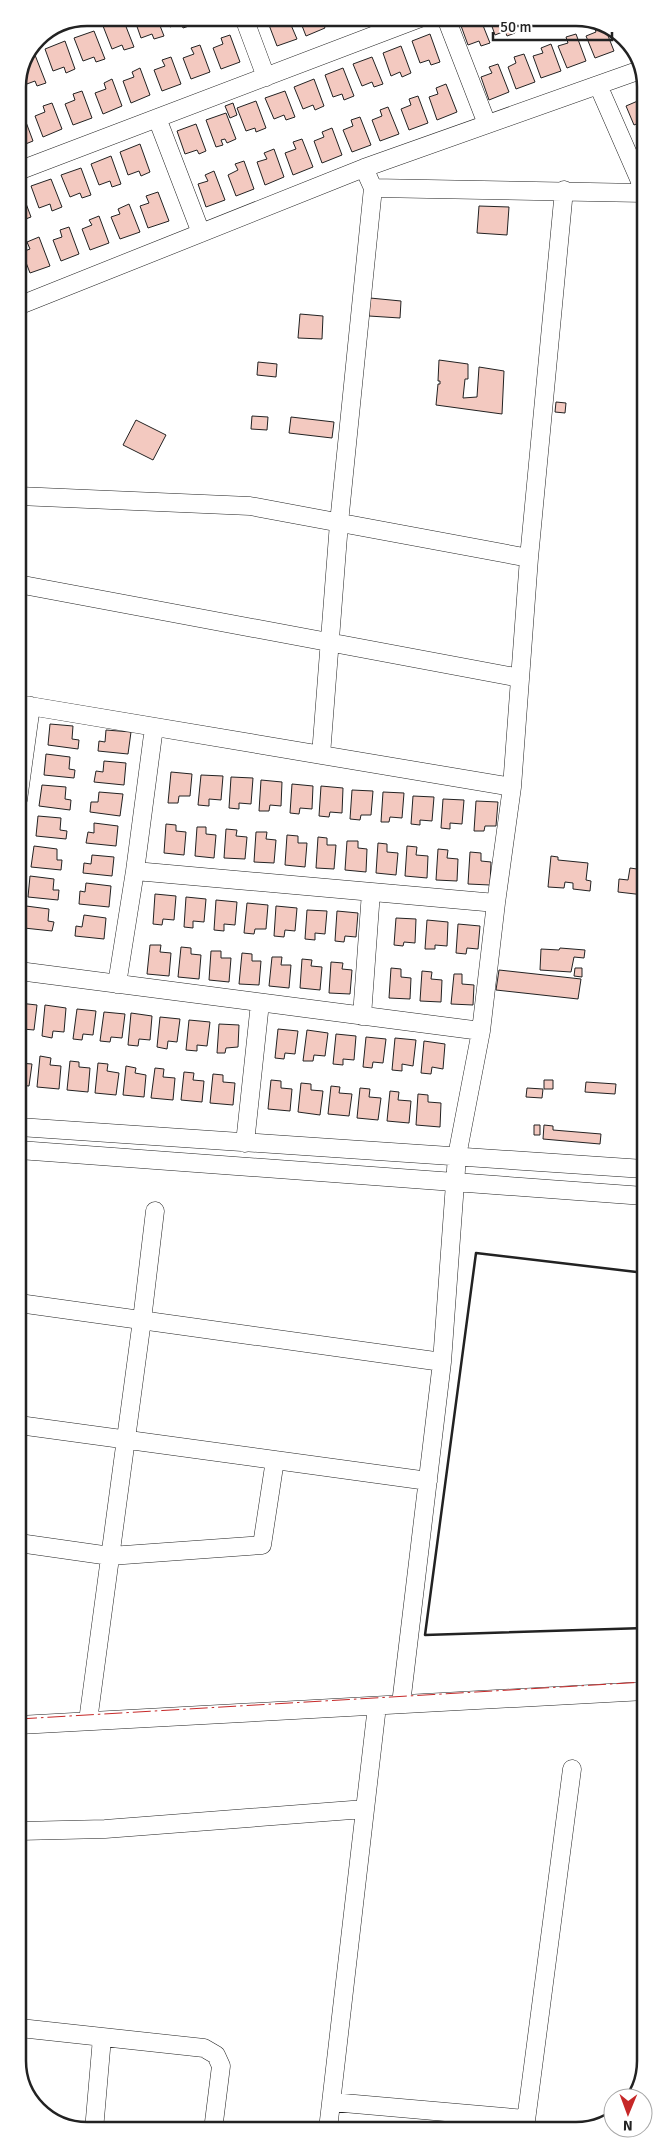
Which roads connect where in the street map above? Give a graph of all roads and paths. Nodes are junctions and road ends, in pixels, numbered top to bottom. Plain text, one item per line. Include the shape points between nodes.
1 (247, 26) edge
2 (399, 26) edge
3 (449, 26) edge
4 (635, 72) edge
5 (266, 77) junction
6 (598, 85) junction
7 (157, 118) junction
8 (487, 124) junction
9 (26, 168) edge
10 (364, 168) junction
11 (637, 174) edge
12 (373, 188) junction
13 (564, 190) junction
14 (637, 193) edge
15 (200, 233) junction
16 (26, 303) edge
17 (26, 496) edge
18 (339, 523) junction
19 (529, 558) junction
20 (26, 585) edge
21 (330, 642) junction
22 (520, 678) junction
23 (26, 705) edge
24 (154, 727) junction
25 (321, 755) junction
26 (512, 787) junction
27 (135, 871) junction
28 (371, 892) junction
29 (496, 903) junction
30 (26, 972) edge
31 (117, 984) junction
32 (260, 1003) junction
33 (362, 1016) junction
34 (481, 1031) junction
35 (26, 1128) edge
36 (245, 1142) junction
37 (26, 1151) edge
38 (457, 1156) junction
39 (637, 1169) edge
40 (455, 1182) junction
41 (637, 1195) edge
42 (155, 1212) dead end
43 (26, 1304) edge
44 (142, 1320) junction
45 (442, 1362) junction
46 (26, 1426) edge
47 (126, 1440) junction
48 (275, 1460) junction
49 (428, 1481) junction
50 (26, 1544) edge
51 (110, 1556) junction
52 (637, 1691) edge
53 (401, 1704) junction
54 (377, 1706) junction
55 (88, 1721) junction
56 (26, 1725) edge
57 (572, 1769) dead end
58 (365, 1809) junction
59 (26, 1831) edge
60 (26, 2029) edge
61 (102, 2038) junction
62 (332, 2102) junction
63 (95, 2122) edge
64 (214, 2122) edge
65 (329, 2122) edge
66 (508, 2122) edge
67 (526, 2122) edge

1 - 5 street
2 - 5 street
3 - 8 street
4 - 6 street
5 - 7 street
6 - 8 street
6 - 11 street
7 - 9 street
7 - 15 street
8 - 10 street
10 - 12 street
10 - 15 street
12 - 13 street
12 - 18 street
13 - 14 street
13 - 19 street
15 - 16 street
17 - 18 street via 250,506
18 - 19 street
18 - 21 street
19 - 22 street
20 - 21 street
21 - 22 street
21 - 25 street
22 - 26 street
23 - 24 street
24 - 25 street
24 - 27 street
25 - 26 street
26 - 29 street
27 - 28 street
27 - 31 street
28 - 29 street
28 - 33 street
29 - 34 street
30 - 31 street
31 - 32 street
32 - 33 street
32 - 36 street
33 - 34 street
34 - 38 street
35 - 36 street
36 - 38 street
37 - 40 street
38 - 39 street
38 - 40 street
40 - 41 street
40 - 45 street
42 - 44 street
43 - 44 street
44 - 45 street
44 - 47 street
45 - 49 street
46 - 47 street
47 - 48 street
47 - 51 street
48 - 49 street
48 - 51 street via 262,1545
49 - 53 street
50 - 51 street
51 - 55 street
52 - 53 street
53 - 54 street
54 - 55 street
54 - 58 street
55 - 56 street
57 - 67 street
58 - 59 street
58 - 62 street
60 - 61 street
61 - 63 street
61 - 64 street via 204,2048 216,2055 220,2066
62 - 65 street
62 - 66 street

